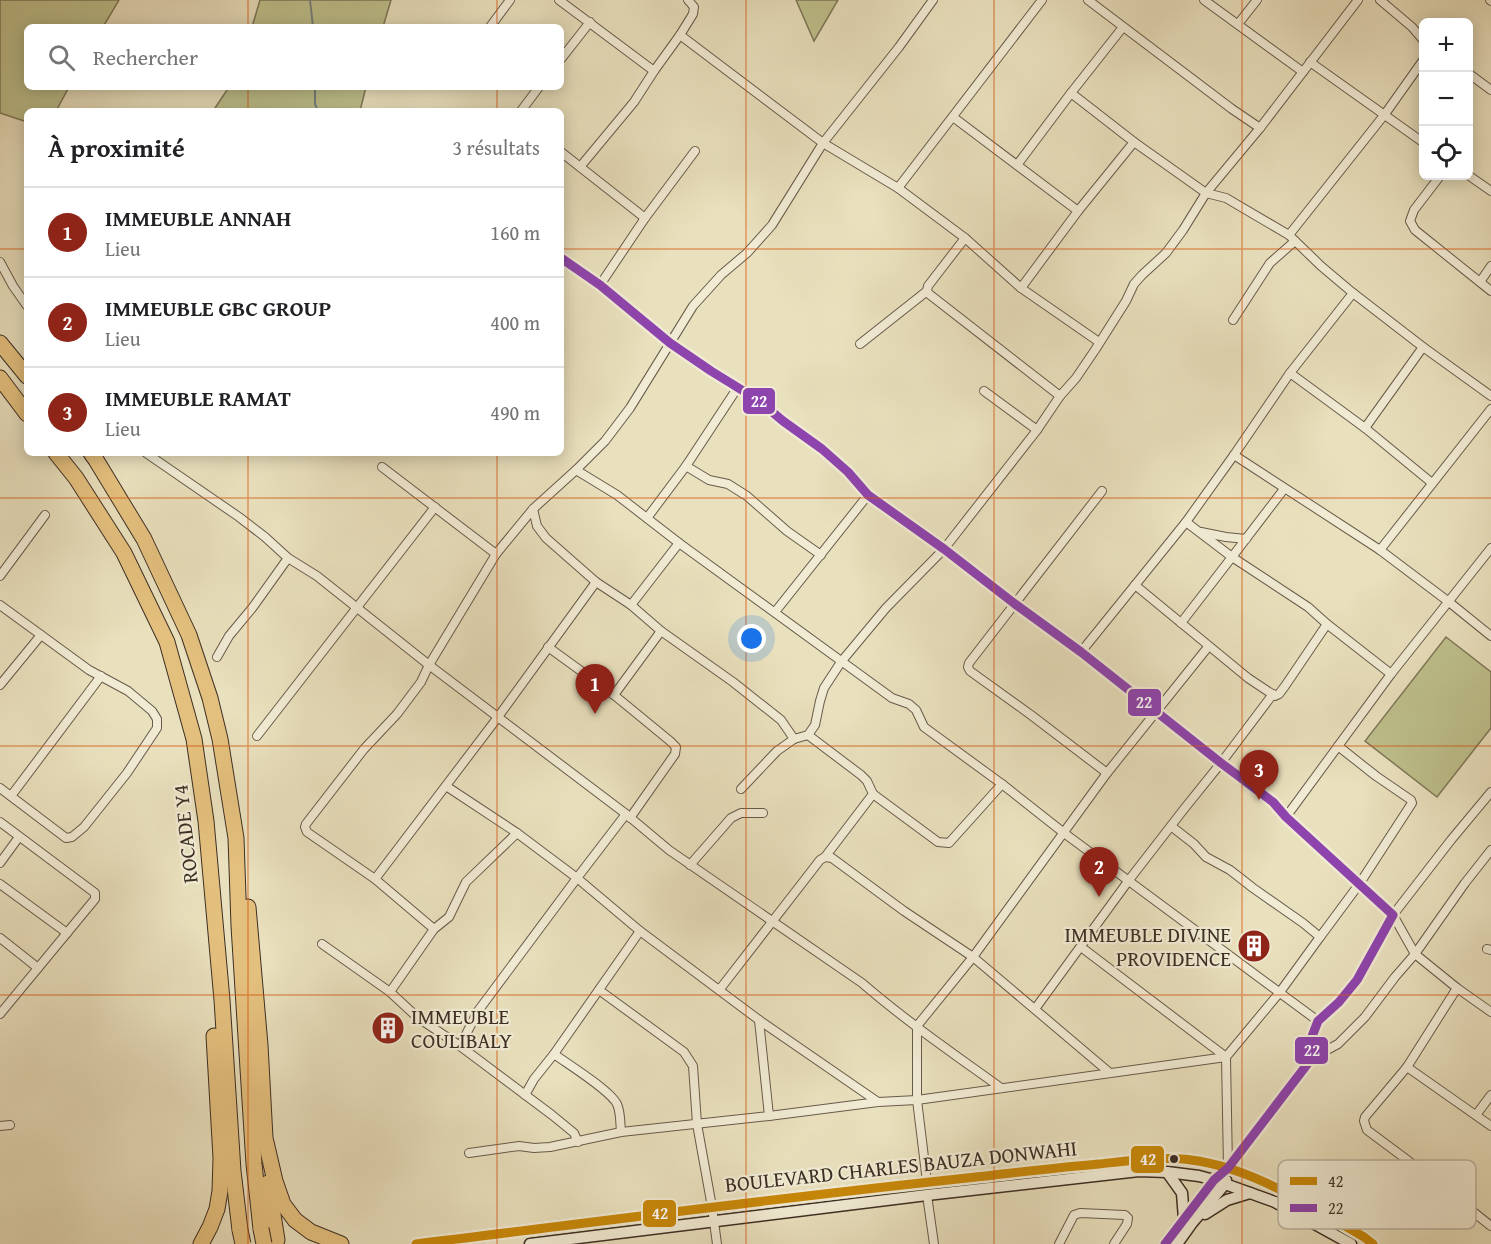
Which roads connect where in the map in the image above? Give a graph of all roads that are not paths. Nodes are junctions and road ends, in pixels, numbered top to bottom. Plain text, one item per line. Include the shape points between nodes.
1 (510, 0) edge
2 (560, 0) edge
3 (688, 0) edge
4 (933, 0) edge
5 (1042, 0) edge
6 (1088, 0) edge
7 (1204, 0) edge
8 (1257, 0) edge
9 (1358, 0) edge
10 (1380, 0) edge
11 (590, 22) junction
12 (492, 24) edge
13 (1238, 24) junction
14 (1123, 27) junction
15 (680, 35) junction
16 (1419, 35) edge
17 (564, 55) edge
18 (1310, 62) junction
19 (1419, 66) edge
20 (654, 71) junction
21 (1303, 72) junction
22 (1473, 77) edge
23 (537, 90) edge
24 (1491, 90) edge
25 (1071, 93) junction
26 (523, 108) edge
27 (1385, 114) junction
28 (953, 117) junction
29 (1260, 128) junction
30 (1419, 138) edge
31 (1134, 142) junction
32 (823, 143) junction
33 (695, 151) dead end
34 (564, 154) edge
35 (1017, 165) junction
36 (580, 167) junction
37 (1473, 178) edge
38 (1437, 180) edge
39 (898, 188) junction
40 (1491, 191) edge
41 (1206, 193) junction
42 (1078, 211) junction
43 (645, 218) junction
44 (965, 238) junction
45 (1292, 238) junction
46 (564, 260) edge
47 (0, 262) edge
48 (1491, 266) edge
49 (1479, 282) junction
50 (600, 285) junction
51 (1021, 288) junction
52 (927, 291) junction
53 (1491, 291) edge
54 (1353, 293) junction
55 (24, 302) edge
56 (1233, 320) dead end
57 (1099, 342) junction
58 (0, 343) edge
59 (670, 343) junction
60 (860, 344) dead end
61 (1423, 347) junction
62 (24, 372) edge
63 (1290, 373) junction
64 (0, 378) edge
65 (738, 387) junction
66 (984, 391) dead end
67 (1060, 396) junction
68 (1491, 396) edge
69 (1491, 409) edge
70 (24, 410) edge
71 (1365, 428) junction
72 (1036, 430) junction
73 (1234, 455) junction
74 (58, 456) edge
75 (93, 456) edge
76 (150, 456) edge
77 (686, 466) junction
78 (382, 467) dead end
79 (576, 470) junction
80 (1432, 483) junction
81 (1284, 489) junction
82 (1102, 491) dead end
83 (868, 495) junction
84 (435, 507) junction
85 (532, 509) junction
86 (45, 515) dead end
87 (647, 518) junction
88 (1186, 522) junction
89 (1198, 531) junction
90 (1246, 538) junction
91 (679, 543) junction
92 (1491, 548) edge
93 (944, 549) junction
94 (1380, 550) junction
95 (496, 554) junction
96 (821, 555) junction
97 (1232, 557) junction
98 (288, 558) junction
99 (0, 576) edge
100 (596, 582) junction
101 (1136, 585) junction
102 (1449, 602) junction
103 (0, 604) edge
104 (1015, 604) junction
105 (630, 605) junction
106 (356, 607) junction
107 (775, 612) junction
108 (1181, 623) junction
109 (1327, 624) junction
110 (661, 631) junction
111 (41, 635) junction
112 (1491, 636) edge
113 (548, 647) junction
114 (1208, 647) junction
115 (1081, 652) junction
116 (217, 657) dead end
117 (841, 662) junction
118 (429, 665) junction
119 (1391, 674) junction
120 (101, 676) junction
121 (0, 685) edge
122 (1273, 694) junction
123 (614, 695) junction
124 (1157, 712) junction
125 (498, 717) junction
126 (808, 735) junction
127 (257, 736) dead end
128 (795, 739) junction
129 (1338, 746) junction
130 (1221, 763) junction
131 (1107, 773) junction
132 (1002, 784) junction
133 (446, 786) junction
134 (0, 788) edge
135 (741, 789) dead end
136 (1491, 792) edge
137 (873, 794) junction
138 (11, 796) junction
139 (764, 813) dead end
140 (628, 816) junction
141 (1286, 817) junction
142 (0, 822) edge
143 (1171, 826) junction
144 (517, 833) junction
145 (1064, 833) junction
146 (19, 837) junction
147 (236, 838) junction
148 (1491, 850) edge
149 (825, 857) junction
150 (0, 863) edge
151 (210, 865) junction
152 (690, 865) junction
153 (577, 878) junction
154 (375, 879) junction
155 (1129, 880) junction
156 (1360, 883) junction
157 (0, 884) edge
158 (1393, 915) junction
159 (771, 921) junction
160 (434, 928) junction
161 (640, 931) junction
162 (67, 933) junction
163 (1320, 937) junction
164 (0, 938) edge
165 (322, 944) dead end
166 (1081, 947) junction
167 (1415, 954) junction
168 (973, 957) junction
169 (38, 968) junction
170 (1457, 987) junction
171 (720, 989) junction
172 (599, 990) junction
173 (390, 992) junction
174 (1280, 992) junction
175 (1035, 1009) junction
176 (1491, 1012) edge
177 (0, 1014) edge
178 (759, 1020) junction
179 (1318, 1021) junction
180 (917, 1026) junction
181 (460, 1046) junction
182 (554, 1054) junction
183 (1226, 1057) junction
184 (1312, 1058) junction
185 (1407, 1067) junction
186 (1110, 1073) junction
187 (1001, 1088) junction
188 (525, 1095) junction
189 (1491, 1095) edge
190 (917, 1100) junction
191 (878, 1102) junction
192 (1476, 1115) junction
193 (770, 1116) junction
194 (697, 1124) junction
195 (1491, 1126) edge
196 (621, 1132) junction
197 (265, 1138) junction
198 (578, 1142) junction
199 (469, 1153) dead end
200 (221, 1158) junction
201 (1407, 1160) edge
202 (1228, 1168) junction
203 (1167, 1172) junction
204 (1214, 1180) junction
205 (927, 1182) junction
206 (1225, 1184) junction
207 (1278, 1189) edge
208 (1250, 1193) junction
209 (927, 1195) junction
210 (1278, 1204) edge
211 (712, 1207) junction
212 (1476, 1214) edge
213 (713, 1220) junction
214 (1188, 1221) junction
215 (587, 1223) junction
216 (1491, 1226) edge
217 (1324, 1229) edge
218 (1350, 1229) edge
219 (240, 1239) edge
220 (271, 1239) edge
221 (588, 1240) edge
222 (201, 1244) edge
223 (340, 1244) edge
224 (416, 1244) edge
225 (530, 1244) edge
226 (717, 1244) edge
227 (934, 1244) edge
228 (1059, 1244) edge
229 (1114, 1244) edge
230 (1165, 1244) edge
231 (1177, 1244) edge
232 (1351, 1244) edge
233 (1373, 1244) edge

1 - 12 street
2 - 11 street
3 - 15 street via 694,7 693,14
4 - 32 street
5 - 28 street
6 - 14 street
7 - 13 street
8 - 13 street
9 - 18 street
10 - 16 street
11 - 17 street
11 - 20 street
13 - 21 street
14 - 25 street
14 - 29 street
15 - 20 street
15 - 32 street
18 - 21 street
18 - 27 street
19 - 27 street
20 - 36 street via 634,102
21 - 29 street
22 - 24 street
23 - 26 street
25 - 31 street
25 - 35 street
27 - 30 street
27 - 45 street
28 - 35 street
28 - 39 street
29 - 41 street
31 - 41 street
31 - 42 street
32 - 39 street
32 - 59 street via 772,225 693,306
33 - 43 street
34 - 36 street
35 - 42 street
36 - 43 street
37 - 40 street
38 - 49 street via 1414,210 1411,225
39 - 44 street
41 - 45 street via 1226,198
41 - 57 street via 1172,245 1134,284
42 - 51 street
43 - 50 street
44 - 51 street
44 - 52 street
45 - 54 street
45 - 56 street via 1270,263
46 - 50 street
47 - 55 street
48 - 49 street
49 - 53 street
50 - 59 street
51 - 57 street
52 - 60 street
52 - 67 street
54 - 61 street
54 - 63 street
57 - 67 street
58 - 62 highway
59 - 65 street
59 - 79 street via 630,408
61 - 68 street
61 - 71 street
63 - 71 street
63 - 73 street
64 - 70 highway
65 - 77 street
65 - 83 street via 822,449
66 - 72 street
67 - 72 street
69 - 80 street
71 - 80 street
72 - 93 street
73 - 81 street
73 - 88 street
74 - 151 highway, ROCADE Y4 via 124,553 167,642 194,739
75 - 147 highway via 144,540 189,635 220,739
76 - 98 street via 239,517
77 - 87 street
77 - 96 street via 747,496
78 - 84 street
79 - 85 street
79 - 87 street
80 - 94 street
81 - 90 street
81 - 94 street
82 - 104 street
83 - 93 street
83 - 96 street
84 - 95 street
84 - 106 street
85 - 95 street
85 - 100 street via 546,538
86 - 99 street
87 - 91 street
88 - 89 street
88 - 101 street
89 - 90 street
89 - 97 street
90 - 97 street
91 - 105 street
91 - 107 street
92 - 102 street
93 - 104 street
93 - 117 street
94 - 102 street
95 - 118 street
96 - 107 street
97 - 108 street
97 - 109 street
98 - 106 street
98 - 116 street
100 - 105 street
100 - 113 street
101 - 108 street
101 - 115 street
102 - 112 street
102 - 119 street
103 - 111 street
104 - 115 street
104 - 131 street via 969,663 970,671
105 - 110 street
106 - 118 street
106 - 127 street
107 - 117 street
108 - 114 street
109 - 119 street
109 - 122 street via 1285,686 1277,696
110 - 123 street
110 - 128 street via 781,720
111 - 120 street
111 - 121 street
113 - 123 street
113 - 125 street
114 - 122 street
114 - 124 street
115 - 124 street
117 - 126 street via 824,688 815,725
117 - 132 street via 892,698 909,704 924,727
118 - 125 street
118 - 154 street via 397,714 364,749 305,827
119 - 129 street
120 - 138 street
120 - 138 street via 128,691 157,719 157,728 127,773 72,837 66,838
122 - 130 street
123 - 140 street via 676,747 675,754
124 - 130 street
124 - 131 street
125 - 133 street
125 - 140 street
126 - 128 street
126 - 137 street via 867,781
128 - 135 street via 777,751
129 - 141 street
129 - 156 street via 1412,803
130 - 141 street via 1273,802
130 - 143 street
131 - 145 street
132 - 137 street via 949,843 938,842
132 - 145 street
133 - 144 street
133 - 154 street
134 - 138 street
136 - 158 street
137 - 149 street
139 - 152 street via 741,813 730,818
140 - 152 street
140 - 153 street
141 - 156 street
142 - 146 street
143 - 155 street
143 - 163 street via 1206,857 1230,870
144 - 153 street
144 - 160 street via 466,882 449,917
145 - 155 street
145 - 168 street
146 - 150 street
146 - 162 street via 95,893 95,899
147 - 197 highway via 251,933
147 - 220 highway via 254,1164
148 - 167 street
149 - 159 street
149 - 168 street via 832,858
151 - 200 highway via 211,986
151 - 219 highway, ROCADE Y4
152 - 159 street
153 - 161 street
153 - 181 street via 478,1011
154 - 160 street
155 - 166 street
155 - 174 street
156 - 158 street
156 - 163 street
157 - 162 street
158 - 167 street
158 - 179 street via 1357,980
159 - 171 street
159 - 180 street
160 - 173 street
161 - 171 street
161 - 172 street
162 - 169 street
163 - 174 street
164 - 169 street
165 - 173 street
166 - 175 street
166 - 183 street
167 - 170 street
167 - 184 street via 1365,1017 1338,1044
168 - 175 street
168 - 180 street
169 - 177 street
170 - 176 street
170 - 185 street
171 - 178 street
172 - 182 street
172 - 194 street via 684,1052 693,1066
173 - 181 street via 417,1017
174 - 179 street
174 - 183 street
175 - 186 street
178 - 191 street
178 - 193 street
179 - 184 street via 1311,1039
180 - 187 street
180 - 190 street
181 - 188 street
182 - 188 street
182 - 196 street via 609,1094 618,1105
183 - 186 street
183 - 202 street
184 - 202 street
185 - 192 street
185 - 201 street via 1364,1121 1367,1130
186 - 187 street
187 - 190 street
188 - 198 street via 574,1133
189 - 192 street
190 - 191 street
190 - 205 street
191 - 193 street
192 - 195 street
193 - 194 street
194 - 196 street
194 - 211 street
196 - 198 street
197 - 220 highway
197 - 223 highway via 283,1204 311,1232
198 - 199 street
200 - 219 highway via 229,1211
200 - 222 highway via 217,1209
202 - 204 main road
202 - 205 main road, BOULEVARD CHARLES BAUZA DONWAHI via 1190,1160 1141,1160
202 - 206 main road
202 - 207 main road, BOULEVARD CHARLES BAUZA DONWAHI
203 - 204 main road, BOULEVARD CHARLES BAUZA DONWAHI
203 - 209 main road, BOULEVARD CHARLES BAUZA DONWAHI via 1139,1171
203 - 214 main road via 1182,1193
204 - 206 main road, BOULEVARD CHARLES BAUZA DONWAHI
204 - 214 main road
205 - 211 main road, BOULEVARD CHARLES BAUZA DONWAHI
206 - 208 main road, BOULEVARD CHARLES BAUZA DONWAHI
206 - 214 main road
208 - 210 main road, BOULEVARD CHARLES BAUZA DONWAHI
208 - 214 main road via 1227,1200
209 - 213 main road, BOULEVARD CHARLES BAUZA DONWAHI
209 - 227 street
211 - 213 street
211 - 215 main road, BOULEVARD CHARLES BAUZA DONWAHI
212 - 216 street
213 - 221 main road, BOULEVARD CHARLES BAUZA DONWAHI
213 - 226 street
214 - 230 main road
214 - 231 main road
215 - 221 street
215 - 224 main road, BOULEVARD CHARLES BAUZA DONWAHI
217 - 232 main road, BOULEVARD CHARLES BAUZA DONWAHI
218 - 233 main road, BOULEVARD CHARLES BAUZA DONWAHI
219 - 220 main road via 256,1235
221 - 225 main road, BOULEVARD CHARLES BAUZA DONWAHI
228 - 229 street via 1074,1215 1125,1215 1127,1224

